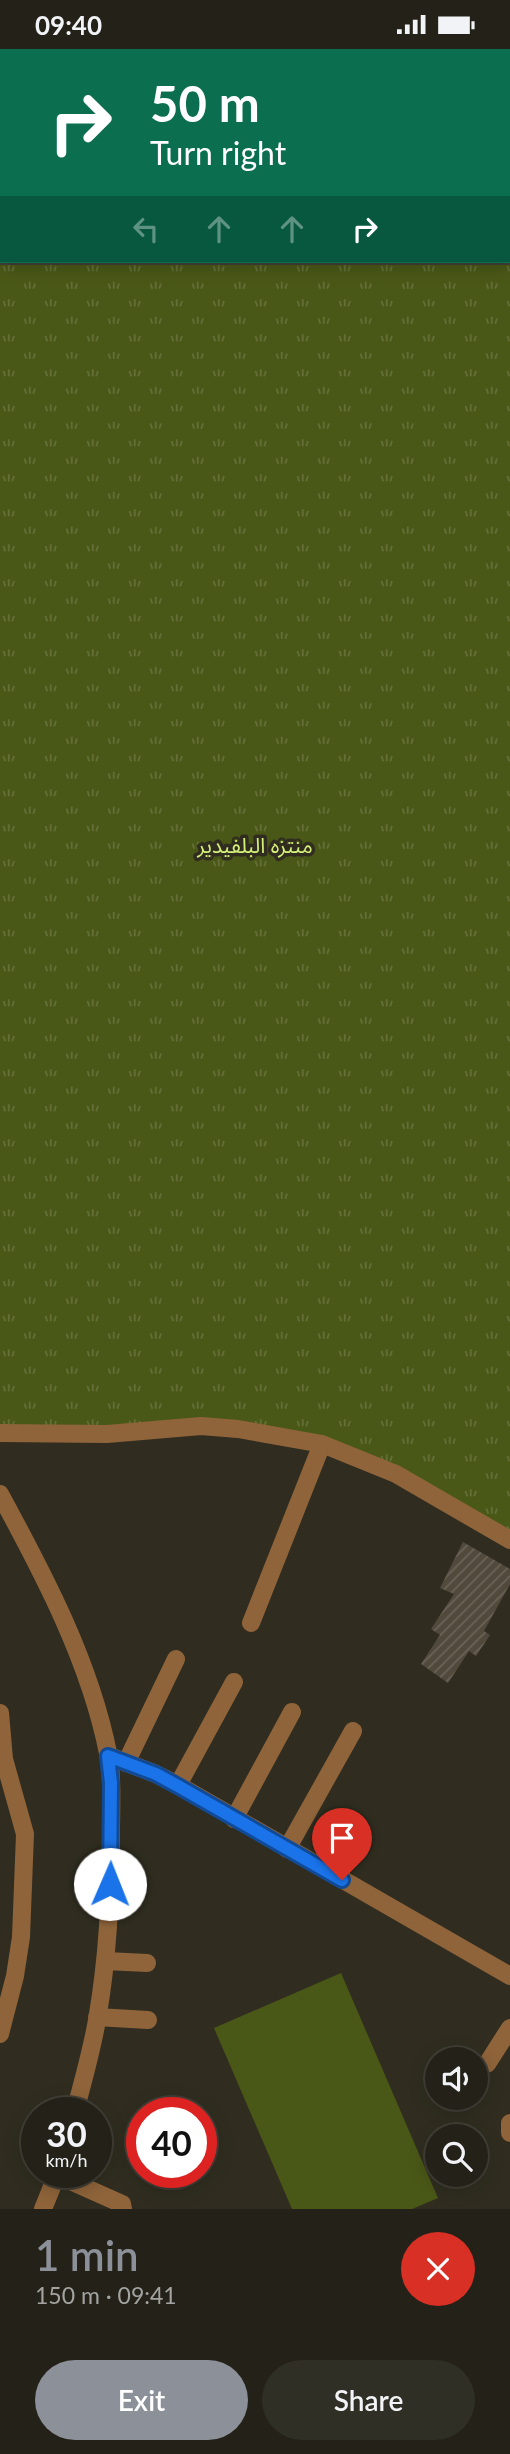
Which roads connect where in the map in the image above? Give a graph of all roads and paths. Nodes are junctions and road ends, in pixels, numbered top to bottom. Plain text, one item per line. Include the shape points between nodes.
1 (0, 1433) edge
2 (322, 1444) junction
3 (0, 1494) edge
4 (510, 1540) edge
5 (251, 1623) dead end
6 (176, 1659) dead end
7 (234, 1682) dead end
8 (292, 1712) dead end
9 (0, 1713) edge
10 (353, 1731) dead end
11 (108, 1756) junction
12 (2, 1759) edge
13 (126, 1763) junction
14 (178, 1786) junction
15 (234, 1819) junction
16 (287, 1849) junction
17 (106, 1961) junction
18 (147, 1963) dead end
19 (510, 1976) edge
20 (97, 2017) junction
21 (148, 2020) dead end
22 (510, 2028) edge
23 (0, 2034) edge
24 (488, 2062) edge
25 (78, 2097) edge
26 (510, 2123) edge
27 (510, 2133) edge
28 (51, 2188) edge
29 (88, 2188) edge
30 (43, 2209) edge
31 (123, 2209) edge

1 - 2 street via 107,1434 201,1426
2 - 4 street via 396,1474
2 - 5 street
3 - 11 street via 85,1673
6 - 13 street
7 - 14 street
8 - 15 street
9 - 12 street
10 - 16 street
11 - 13 street
11 - 17 street via 111,1865
12 - 23 street via 25,1834 21,1937
13 - 14 street
14 - 15 street
15 - 16 street
16 - 19 street
17 - 18 street
17 - 20 street
20 - 21 street
20 - 25 street
22 - 24 street
26 - 27 street
28 - 30 street
29 - 31 street via 122,2204

